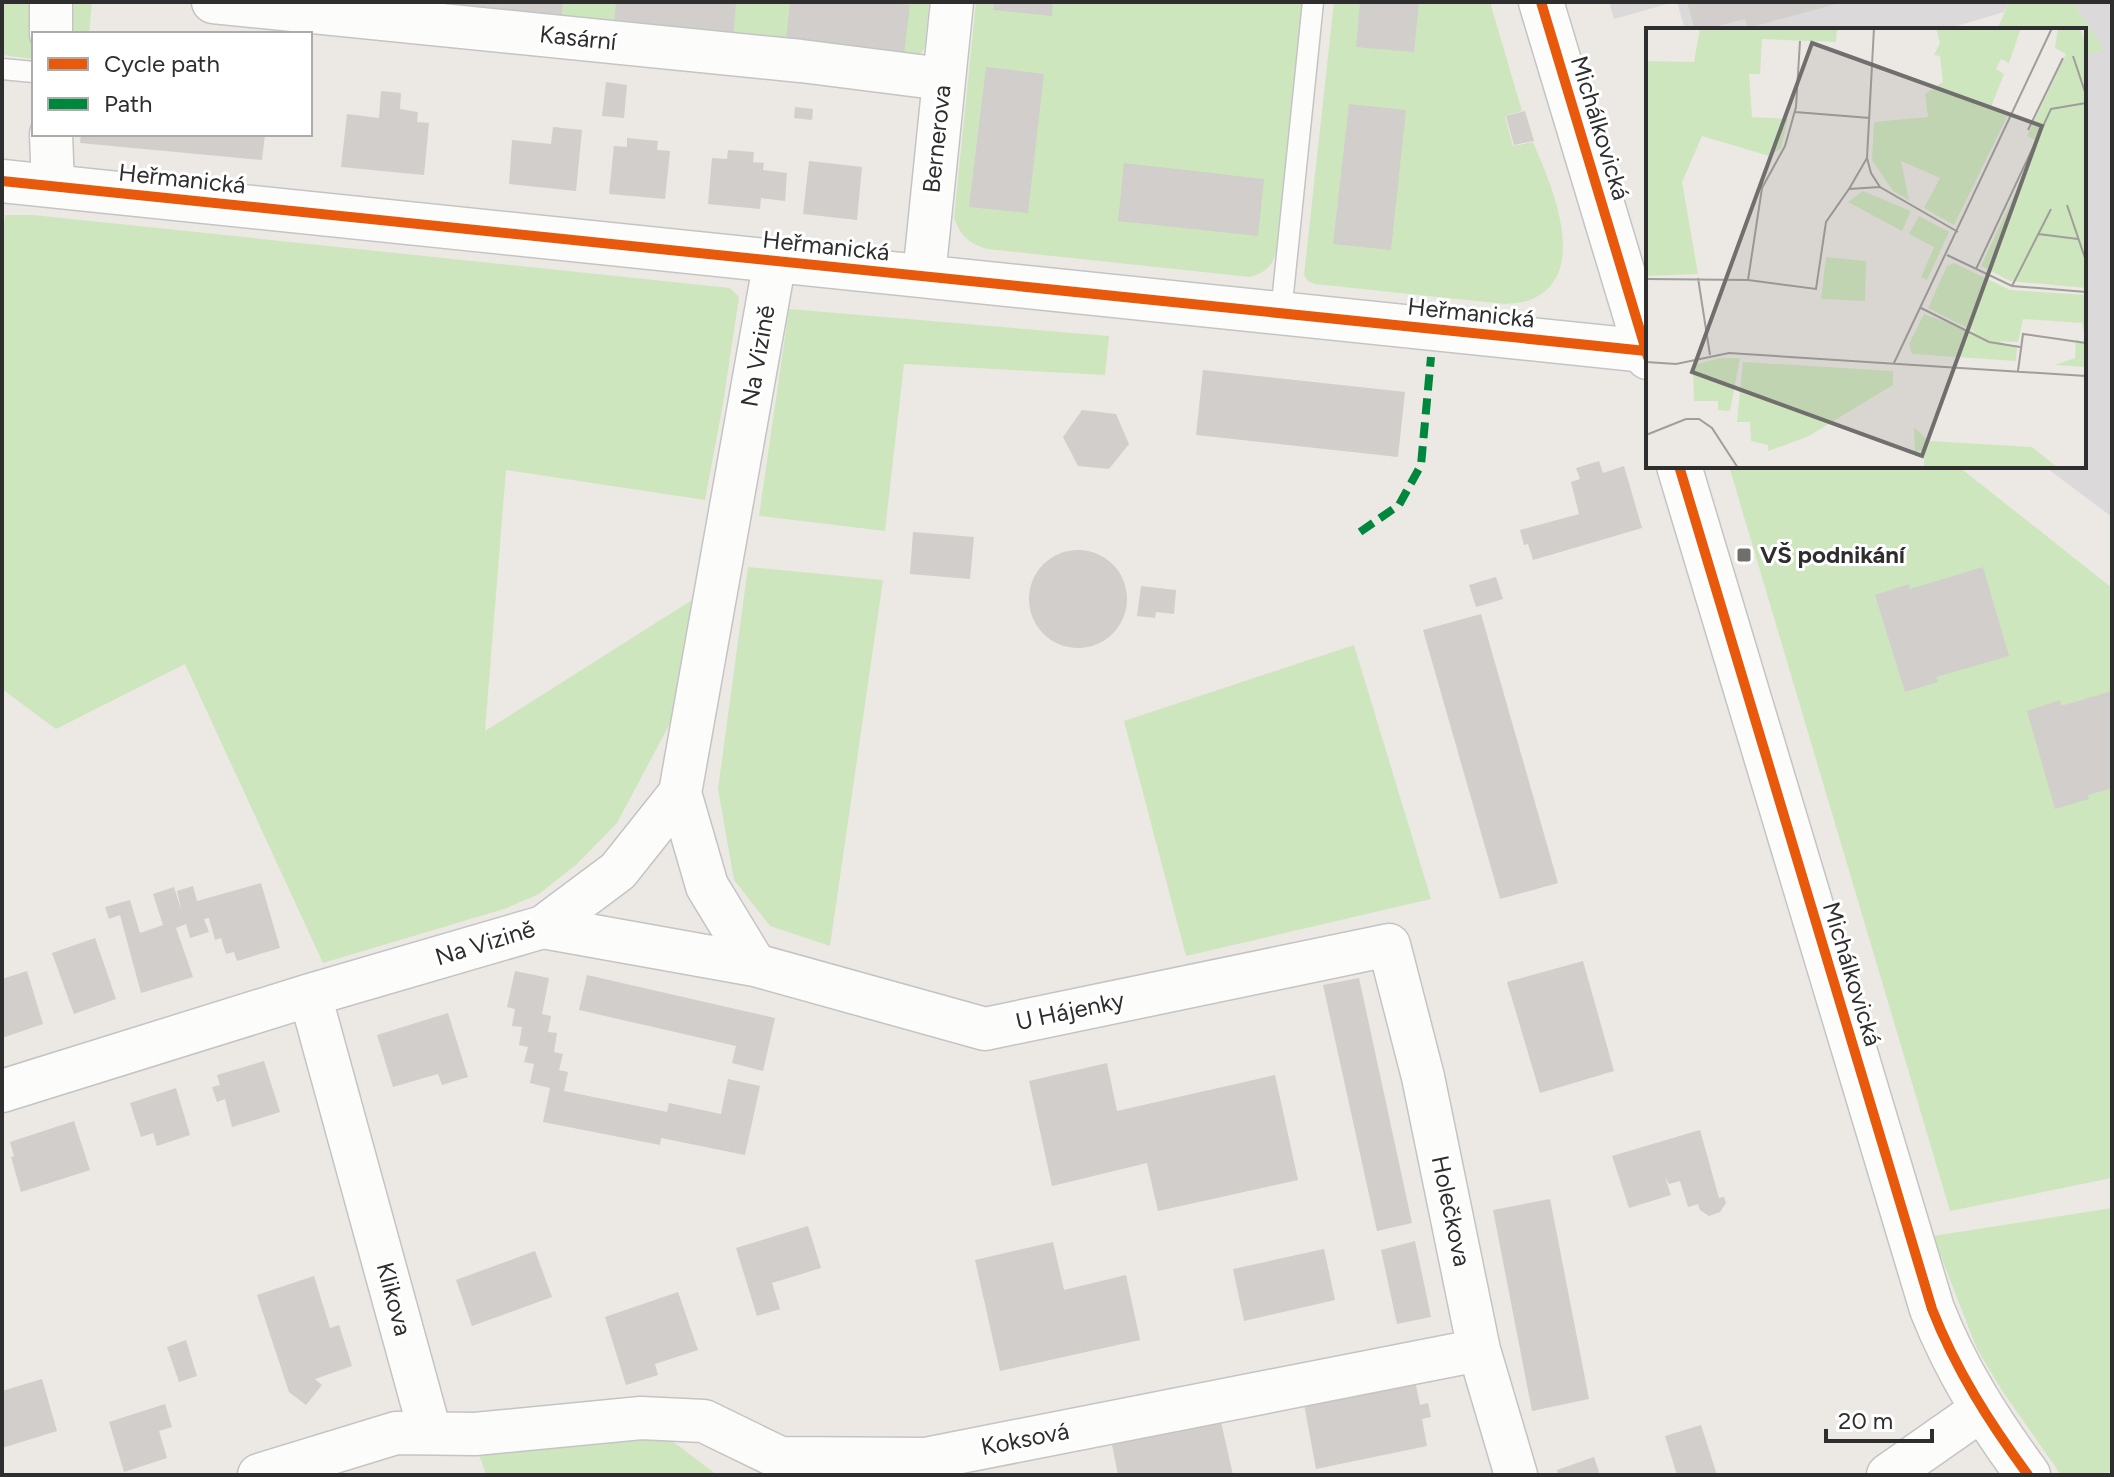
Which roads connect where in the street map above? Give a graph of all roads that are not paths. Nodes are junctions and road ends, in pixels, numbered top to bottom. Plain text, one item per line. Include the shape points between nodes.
1 (51, 2) edge
2 (213, 2) edge
3 (952, 2) edge
4 (1313, 2) edge
5 (1541, 2) edge
6 (51, 32) edge
7 (2, 69) edge
8 (32, 72) edge
9 (943, 79) junction
10 (51, 136) edge
11 (2, 181) edge
12 (53, 186) junction
13 (775, 260) junction
14 (924, 276) junction
15 (1281, 313) junction
16 (1646, 351) edge
17 (1646, 354) edge
18 (1680, 468) edge
19 (680, 793) junction
20 (543, 927) junction
21 (1389, 945) joint
22 (755, 965) junction
23 (310, 995) junction
24 (2, 1091) edge
25 (1479, 1350) junction
26 (1981, 1410) junction
27 (430, 1432) junction
28 (259, 1475) edge
29 (1516, 1475) edge
30 (1888, 1475) edge
31 (2028, 1475) edge

1 - 6 street
2 - 9 street, Kasární
3 - 9 street, Bernerova
4 - 15 lane
5 - 16 street, Michálkovická
7 - 8 lane
9 - 14 street, Bernerova
10 - 12 street
11 - 12 street, Heřmanická
12 - 13 street, Heřmanická
13 - 14 street, Heřmanická
13 - 19 street, Na Vizině
14 - 15 street, Heřmanická
15 - 17 street, Heřmanická
18 - 26 street, Michálkovická via 1928,1297
19 - 20 street, Na Vizině via 618,871
19 - 22 street via 707,886
20 - 22 street, U Hájenky
20 - 23 street, Na Vizině
21 - 22 street, U Hájenky via 985,1029
21 - 25 street, Holečkova via 1423,1077
23 - 24 street, Na Vizině
23 - 27 street, Klikova
25 - 27 street, Koksová via 925,1459 780,1458 704,1421 641,1418 475,1434
25 - 29 street, Holečkova
26 - 30 street
26 - 31 street, Michálkovická
27 - 28 street via 396,1433

